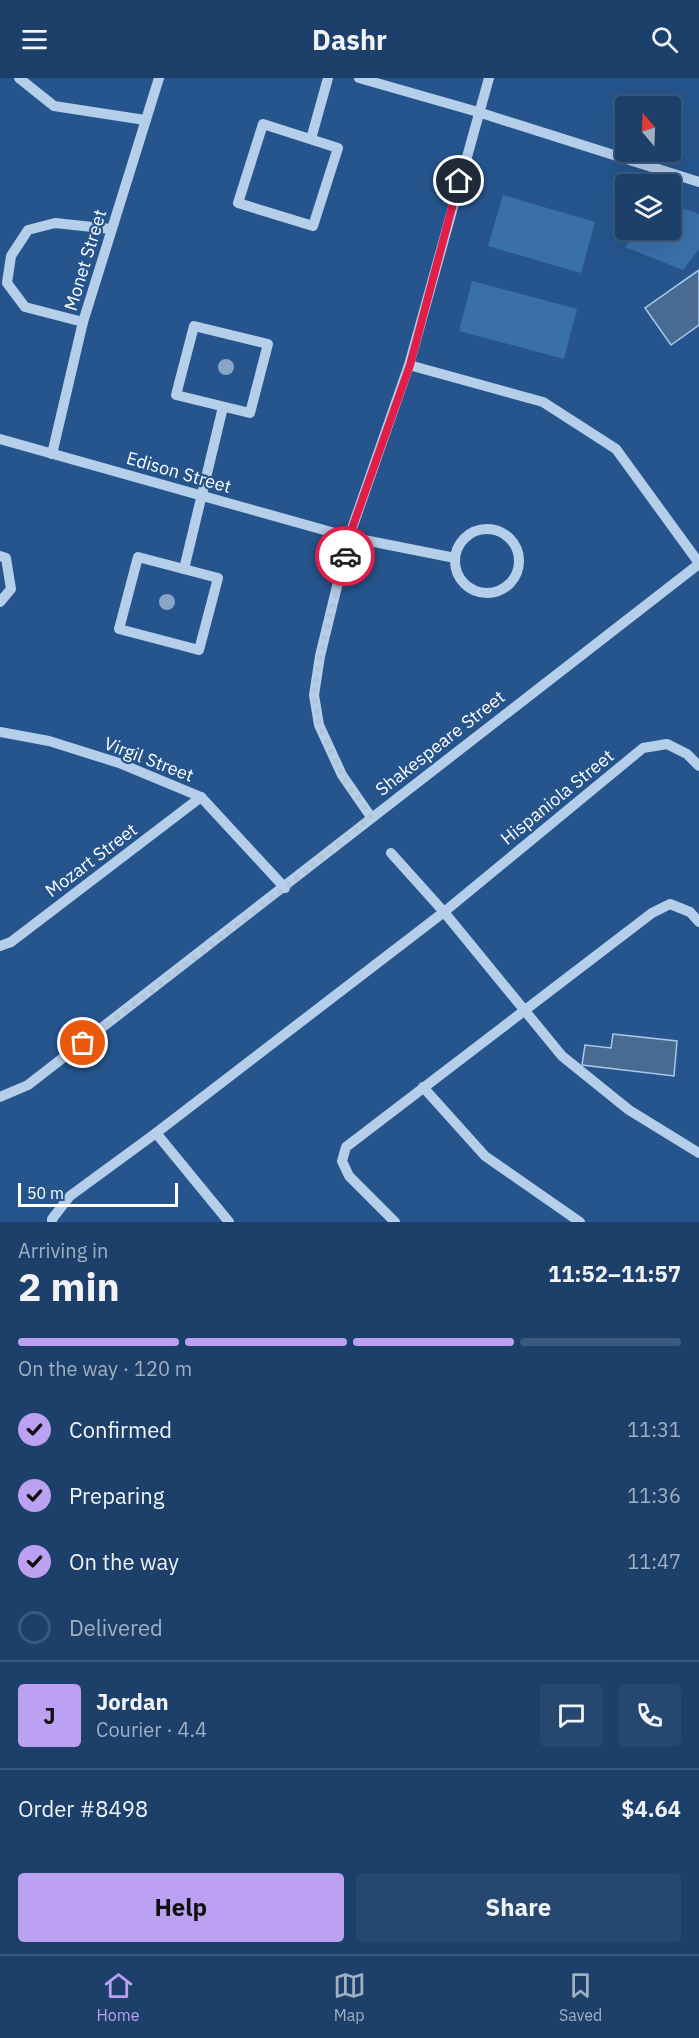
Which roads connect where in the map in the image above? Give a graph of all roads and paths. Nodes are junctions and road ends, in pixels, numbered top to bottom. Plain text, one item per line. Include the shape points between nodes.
1 (19, 78) edge
2 (159, 78) edge
3 (328, 78) edge
4 (359, 78) edge
5 (489, 78) edge
6 (478, 112) junction
7 (145, 120) junction
8 (311, 140) junction
9 (699, 182) edge
10 (111, 229) junction
11 (83, 322) junction
12 (410, 365) junction
13 (223, 406) junction
14 (0, 439) edge
15 (52, 454) junction
16 (202, 496) junction
17 (349, 537) junction
18 (0, 556) edge
19 (455, 558) junction
20 (699, 564) edge
21 (184, 569) junction
22 (0, 602) edge
23 (0, 732) edge
24 (699, 766) edge
25 (201, 797) junction
26 (371, 817) junction
27 (391, 853) dead end
28 (285, 888) junction
29 (444, 912) junction
30 (699, 922) edge
31 (0, 946) edge
32 (524, 1011) junction
33 (423, 1087) junction
34 (0, 1097) edge
35 (156, 1133) junction
36 (699, 1153) edge
37 (52, 1222) edge
38 (227, 1222) edge
39 (394, 1222) edge
40 (580, 1222) edge

1 - 7 street via 54,106
2 - 7 street, Monet Street
3 - 8 street
4 - 6 street
5 - 6 street
6 - 9 street
6 - 12 street
7 - 10 street, Monet Street
8 - 8 street via 263,124 238,202 313,226 338,148
10 - 11 street, Monet Street
10 - 11 street via 55,223 28,230 11,256 7,283 25,307
11 - 15 street, Monet Street
12 - 17 street
12 - 20 street via 543,402 616,449
13 - 13 street via 250,413 268,344 194,326 176,395
13 - 16 street
14 - 15 street, Edison Street
15 - 16 street, Edison Street
16 - 17 street, Edison Street
16 - 21 street
17 - 19 street, Edison Street
17 - 26 street via 314,694 319,725 342,775
18 - 22 street via 6,558 11,589
19 - 19 street via 455,570 461,581 480,594 498,592 513,582 519,571 517,547 500,531 476,531 458,546
20 - 26 street, Shakespeare Street
21 - 21 street via 138,557 119,629 199,650 218,578
23 - 25 street, Virgil Street via 49,741 119,763
24 - 29 street, Hispaniola Street via 687,754 667,744 643,748
25 - 28 street, Virgil Street
25 - 31 street, Mozart Street via 11,942
26 - 28 street, Shakespeare Street
27 - 29 street
28 - 34 street, Shakespeare Street via 28,1086
29 - 32 street
29 - 35 street, Hispaniola Street
30 - 32 street via 690,912 670,903 652,912
32 - 33 street
32 - 36 street via 562,1056 629,1110
33 - 39 street via 346,1147 342,1161 349,1176
33 - 40 street via 485,1156
35 - 37 street, Hispaniola Street via 69,1196
35 - 38 street

